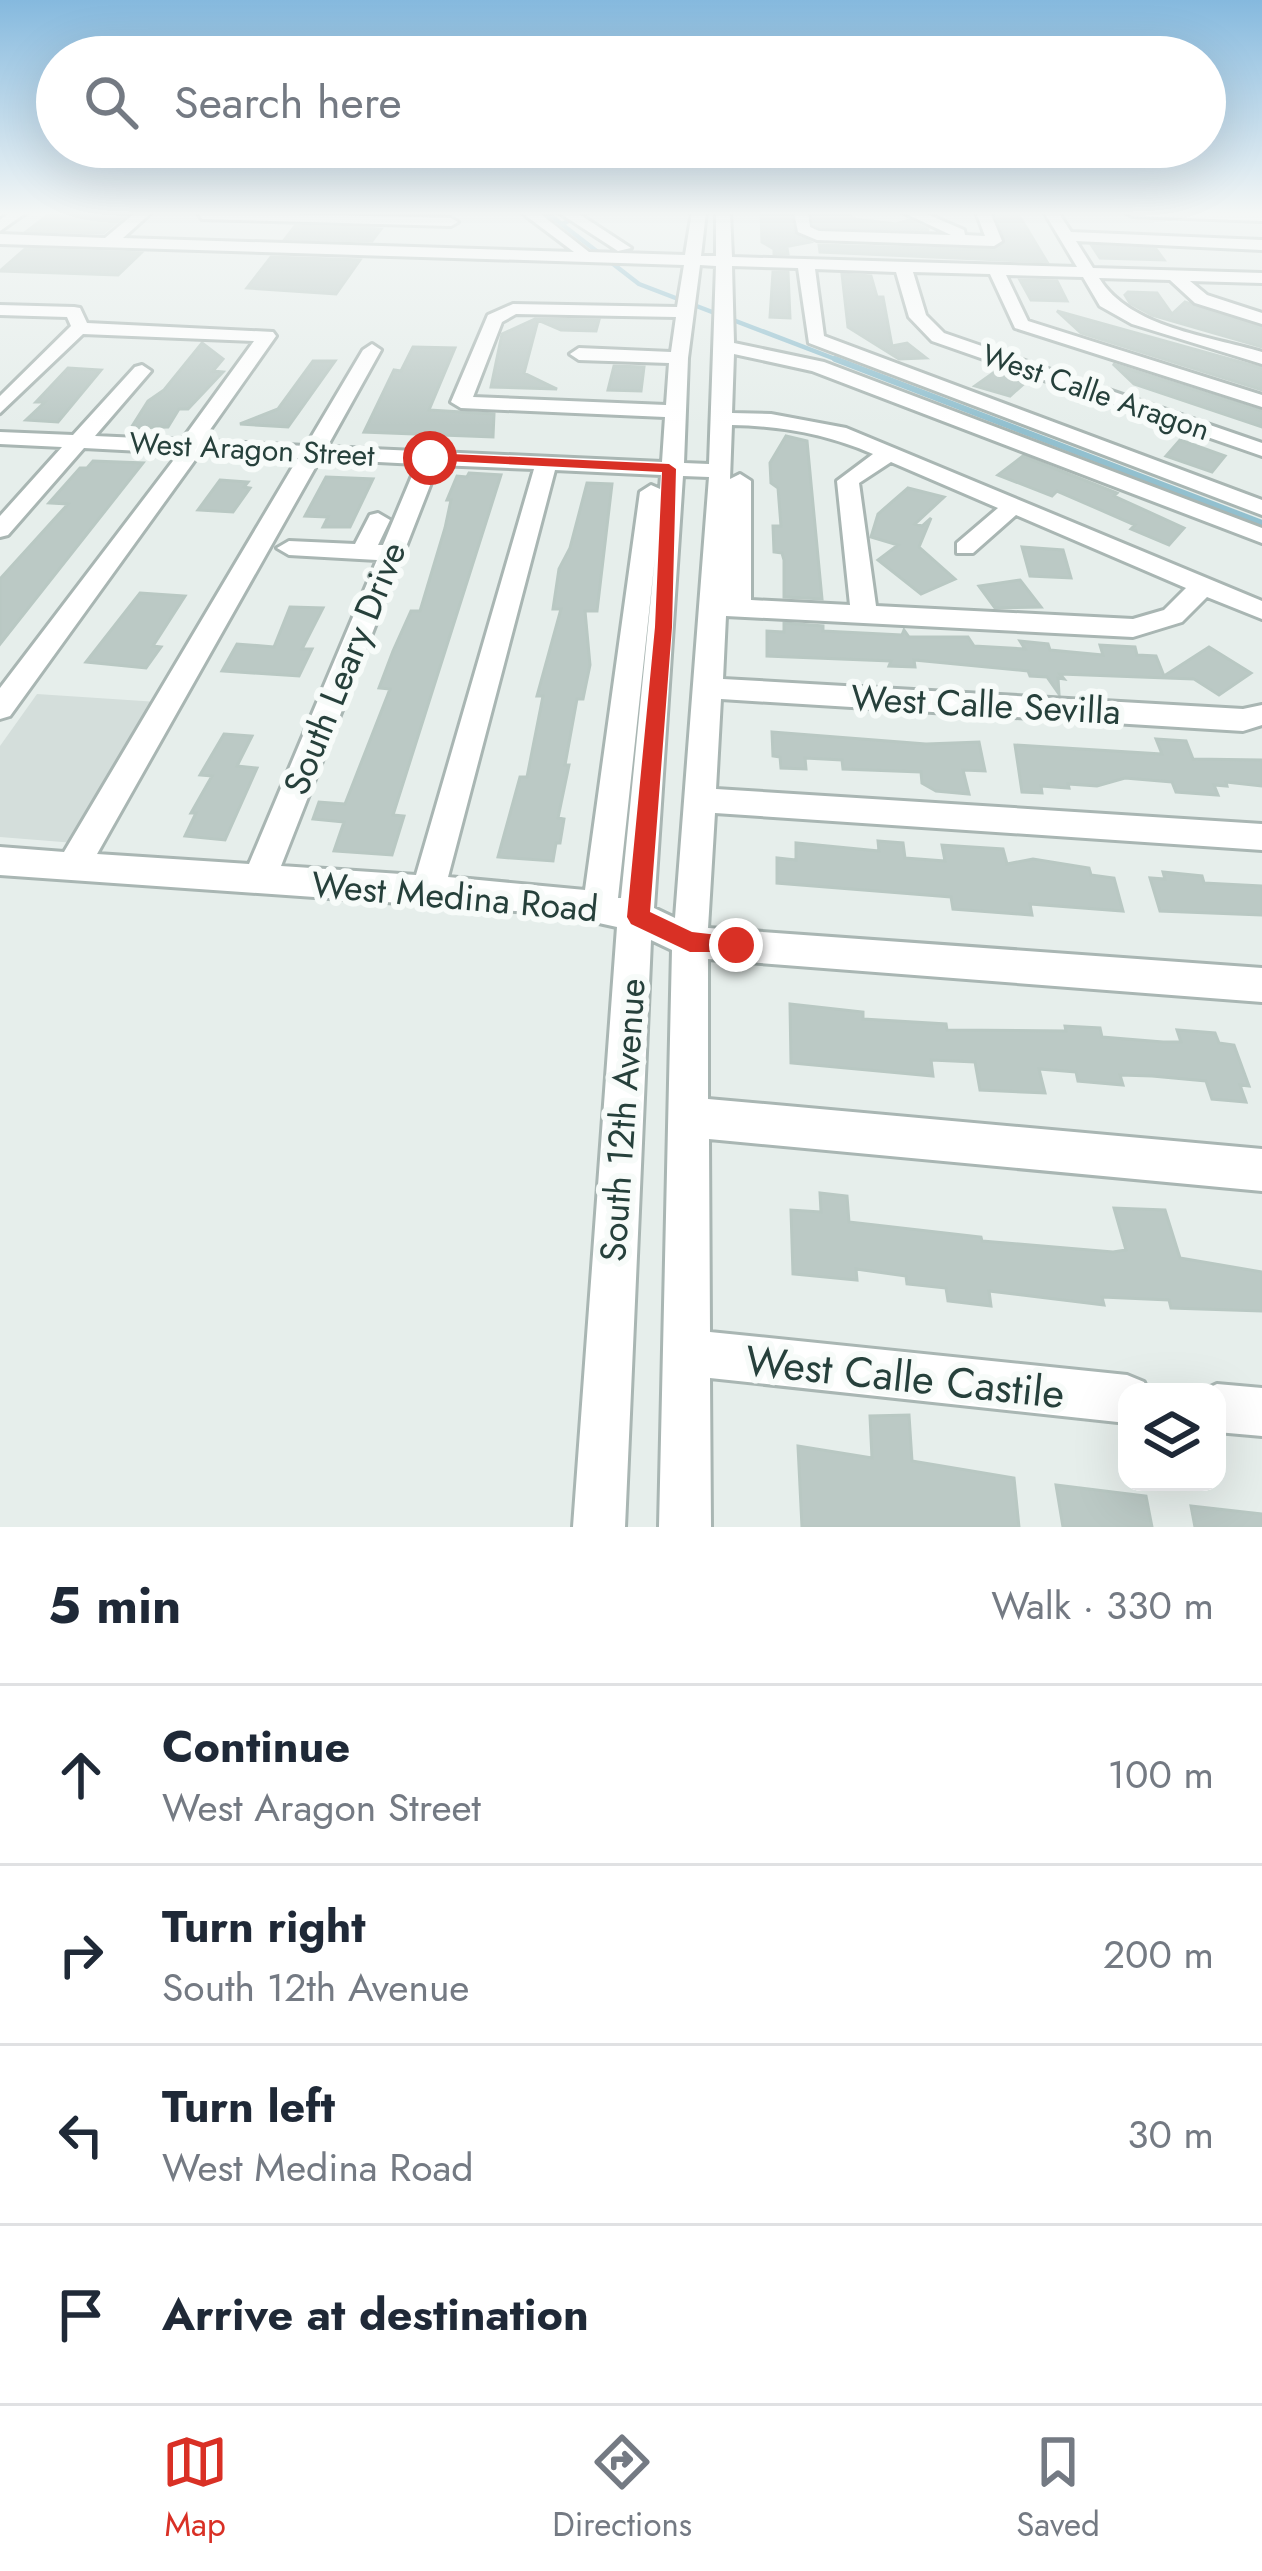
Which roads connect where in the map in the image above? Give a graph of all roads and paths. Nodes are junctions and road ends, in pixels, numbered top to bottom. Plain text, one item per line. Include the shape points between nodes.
1 (689, 283) edge
2 (736, 283) edge
3 (808, 283) edge
4 (908, 283) edge
5 (1008, 283) edge
6 (1094, 283) edge
7 (1184, 283) edge
8 (685, 305) junction
9 (0, 310) edge
10 (1262, 319) edge
11 (726, 323) junction
12 (80, 328) junction
13 (372, 350) dead end
14 (579, 354) dead end
15 (679, 358) junction
16 (1262, 358) edge
17 (142, 371) dead end
18 (5, 393) edge
19 (1262, 401) edge
20 (675, 411) junction
21 (732, 419) junction
22 (0, 438) edge
23 (79, 442) junction
24 (191, 447) junction
25 (1262, 451) edge
26 (324, 453) junction
27 (888, 454) junction
28 (430, 458) junction
29 (546, 463) junction
30 (661, 468) junction
31 (720, 472) junction
32 (1012, 507) junction
33 (1262, 508) edge
34 (378, 520) dead end
35 (302, 524) dead end
36 (0, 530) edge
37 (1262, 536) edge
38 (289, 548) dead end
39 (964, 548) dead end
40 (377, 552) junction
41 (1202, 586) junction
42 (726, 607) junction
43 (1262, 611) edge
44 (864, 615) junction
45 (710, 688) junction
46 (0, 709) edge
47 (1262, 715) edge
48 (698, 800) junction
49 (1262, 837) edge
50 (0, 861) edge
51 (73, 866) junction
52 (259, 879) junction
53 (428, 891) junction
54 (600, 906) junction
55 (638, 917) junction
56 (690, 942) junction
57 (1262, 985) edge
58 (686, 1117) junction
59 (1262, 1170) edge
60 (683, 1352) junction
61 (1118, 1398) edge
62 (1226, 1409) edge
63 (1262, 1412) edge
64 (599, 1527) edge
65 (686, 1527) edge

1 - 8 street, South 12th Avenue
2 - 11 street, South 12th Avenue via 740,309
3 - 33 street via 814,339
4 - 25 street, West Calle Aragon via 918,317 938,337
5 - 19 street via 1022,324
6 - 16 street via 1106,302 1138,320
7 - 10 street via 1202,299
8 - 15 street, South 12th Avenue
8 - 20 street via 513,308 494,319 461,401
9 - 12 street via 74,313
11 - 21 street, South 12th Avenue
11 - 37 street via 817,366
12 - 18 street
12 - 24 street via 268,336
13 - 26 street
14 - 15 street
15 - 20 street, South 12th Avenue
17 - 23 street
20 - 30 street, South 12th Avenue
21 - 27 street via 839,432
21 - 31 street, South 12th Avenue
21 - 42 street, South 12th Avenue
22 - 23 street, West Aragon Street
23 - 24 street, West Aragon Street
23 - 36 street
24 - 26 street, West Aragon Street
24 - 46 street
26 - 28 street, West Aragon Street
26 - 35 street via 297,516
26 - 51 street
27 - 32 street
27 - 44 street via 848,482
28 - 29 street, West Aragon Street
28 - 40 street, South Leary Drive
29 - 30 street, West Aragon Street
29 - 53 street
30 - 31 street, West Aragon Street
30 - 54 street, South 12th Avenue
30 - 55 street, South 12th Avenue via 663,627
31 - 42 street, South 12th Avenue
32 - 39 street
32 - 41 street
34 - 40 street
38 - 40 street
40 - 52 street, South Leary Drive
41 - 43 street
41 - 44 street via 1173,616 1133,628
42 - 44 street
42 - 45 street, South 12th Avenue
45 - 47 street, West Calle Sevilla
45 - 48 street, South 12th Avenue
48 - 49 street
48 - 56 street, South 12th Avenue
50 - 51 street, West Medina Road
51 - 52 street, West Medina Road
52 - 53 street, West Medina Road
53 - 54 street, West Medina Road
54 - 55 street, West Medina Road
55 - 56 street, West Medina Road
55 - 64 street, South 12th Avenue
56 - 57 street, West Medina Road
56 - 58 street, South 12th Avenue
58 - 59 street
58 - 60 street, South 12th Avenue
60 - 61 street, West Calle Castile
60 - 65 street, South 12th Avenue
62 - 63 street

